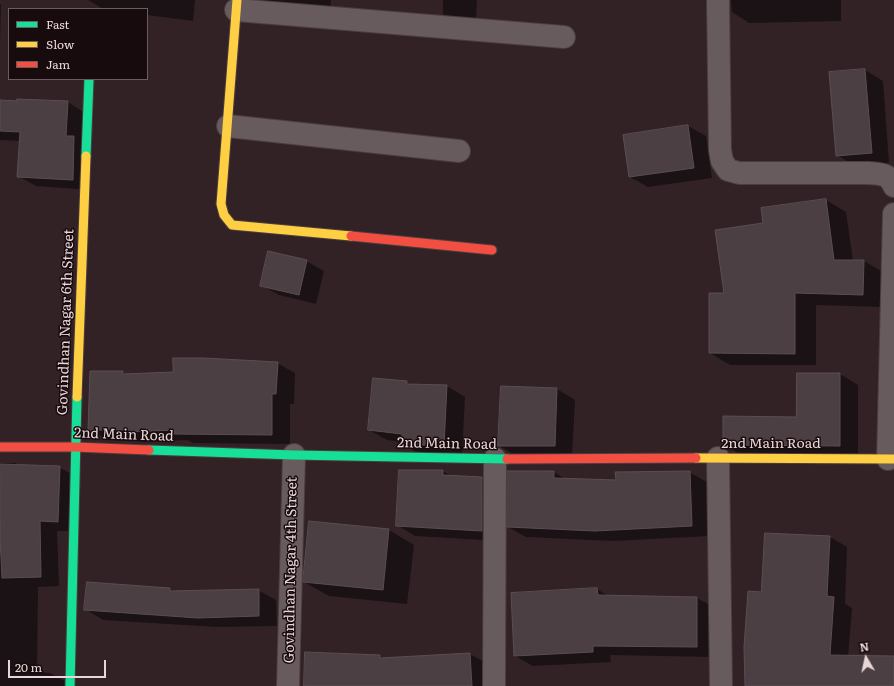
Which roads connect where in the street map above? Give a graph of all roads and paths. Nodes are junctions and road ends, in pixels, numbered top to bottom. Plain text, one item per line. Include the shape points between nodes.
1 (718, 0) edge
2 (236, 5) edge
3 (564, 37) dead end
4 (89, 80) edge
5 (228, 126) junction
6 (459, 151) dead end
7 (894, 186) edge
8 (894, 214) edge
9 (492, 250) dead end
10 (0, 447) edge
11 (75, 447) junction
12 (294, 455) junction
13 (718, 458) junction
14 (891, 459) edge
15 (495, 460) junction
16 (70, 686) edge
17 (288, 686) edge
18 (494, 686) edge
19 (721, 686) edge

1 - 7 street via 720,150 722,161 728,170 739,173 884,174 892,180
2 - 3 street
2 - 5 street
4 - 11 street, Govindhan Nagar 6th Street
5 - 6 street
5 - 9 street via 221,204 225,218 232,225
8 - 14 street
10 - 11 street, 2nd Main Road
11 - 12 street, 2nd Main Road
11 - 16 street, Govindhan Nagar 6th Street
12 - 15 street, 2nd Main Road
12 - 17 street, Govindhan Nagar 4th Street
13 - 14 street, 2nd Main Road
13 - 15 street, 2nd Main Road
13 - 19 street
15 - 18 street

